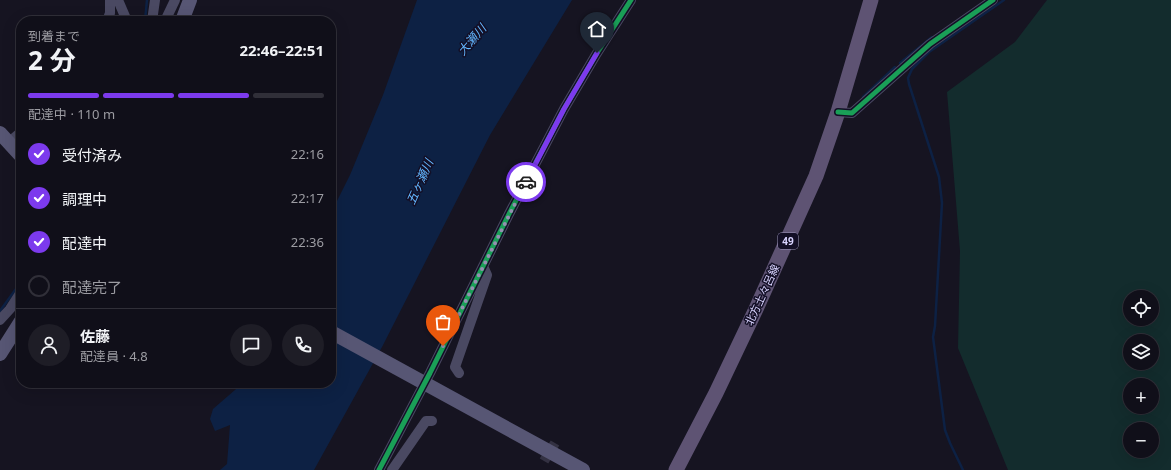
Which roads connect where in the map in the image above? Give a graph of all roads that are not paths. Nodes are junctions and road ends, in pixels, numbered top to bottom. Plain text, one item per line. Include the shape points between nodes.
1 (110, 0) edge
2 (118, 0) edge
3 (154, 0) edge
4 (175, 0) edge
5 (190, 0) edge
6 (631, 0) edge
7 (871, 0) edge
8 (994, 0) edge
9 (109, 16) edge
10 (125, 16) edge
11 (152, 16) edge
12 (167, 16) edge
13 (184, 16) edge
14 (838, 112) junction
15 (483, 266) junction
16 (16, 300) edge
17 (0, 320) edge
18 (16, 329) edge
19 (336, 335) edge
20 (0, 354) edge
21 (459, 372) dead end
22 (432, 421) dead end
23 (379, 470) edge
24 (392, 470) edge
25 (583, 470) edge
26 (676, 470) edge

1 - 9 street
2 - 10 street
3 - 11 street
4 - 12 street
5 - 13 street
6 - 15 street via 564,109
7 - 14 main road, 北方土々呂線 / 49
8 - 14 street via 930,44 852,113
14 - 26 main road, 北方土々呂線 / 49 via 816,176 760,303
15 - 21 street via 487,275 455,366
15 - 23 street
16 - 17 street
18 - 20 street
19 - 25 street
22 - 24 street via 426,421

